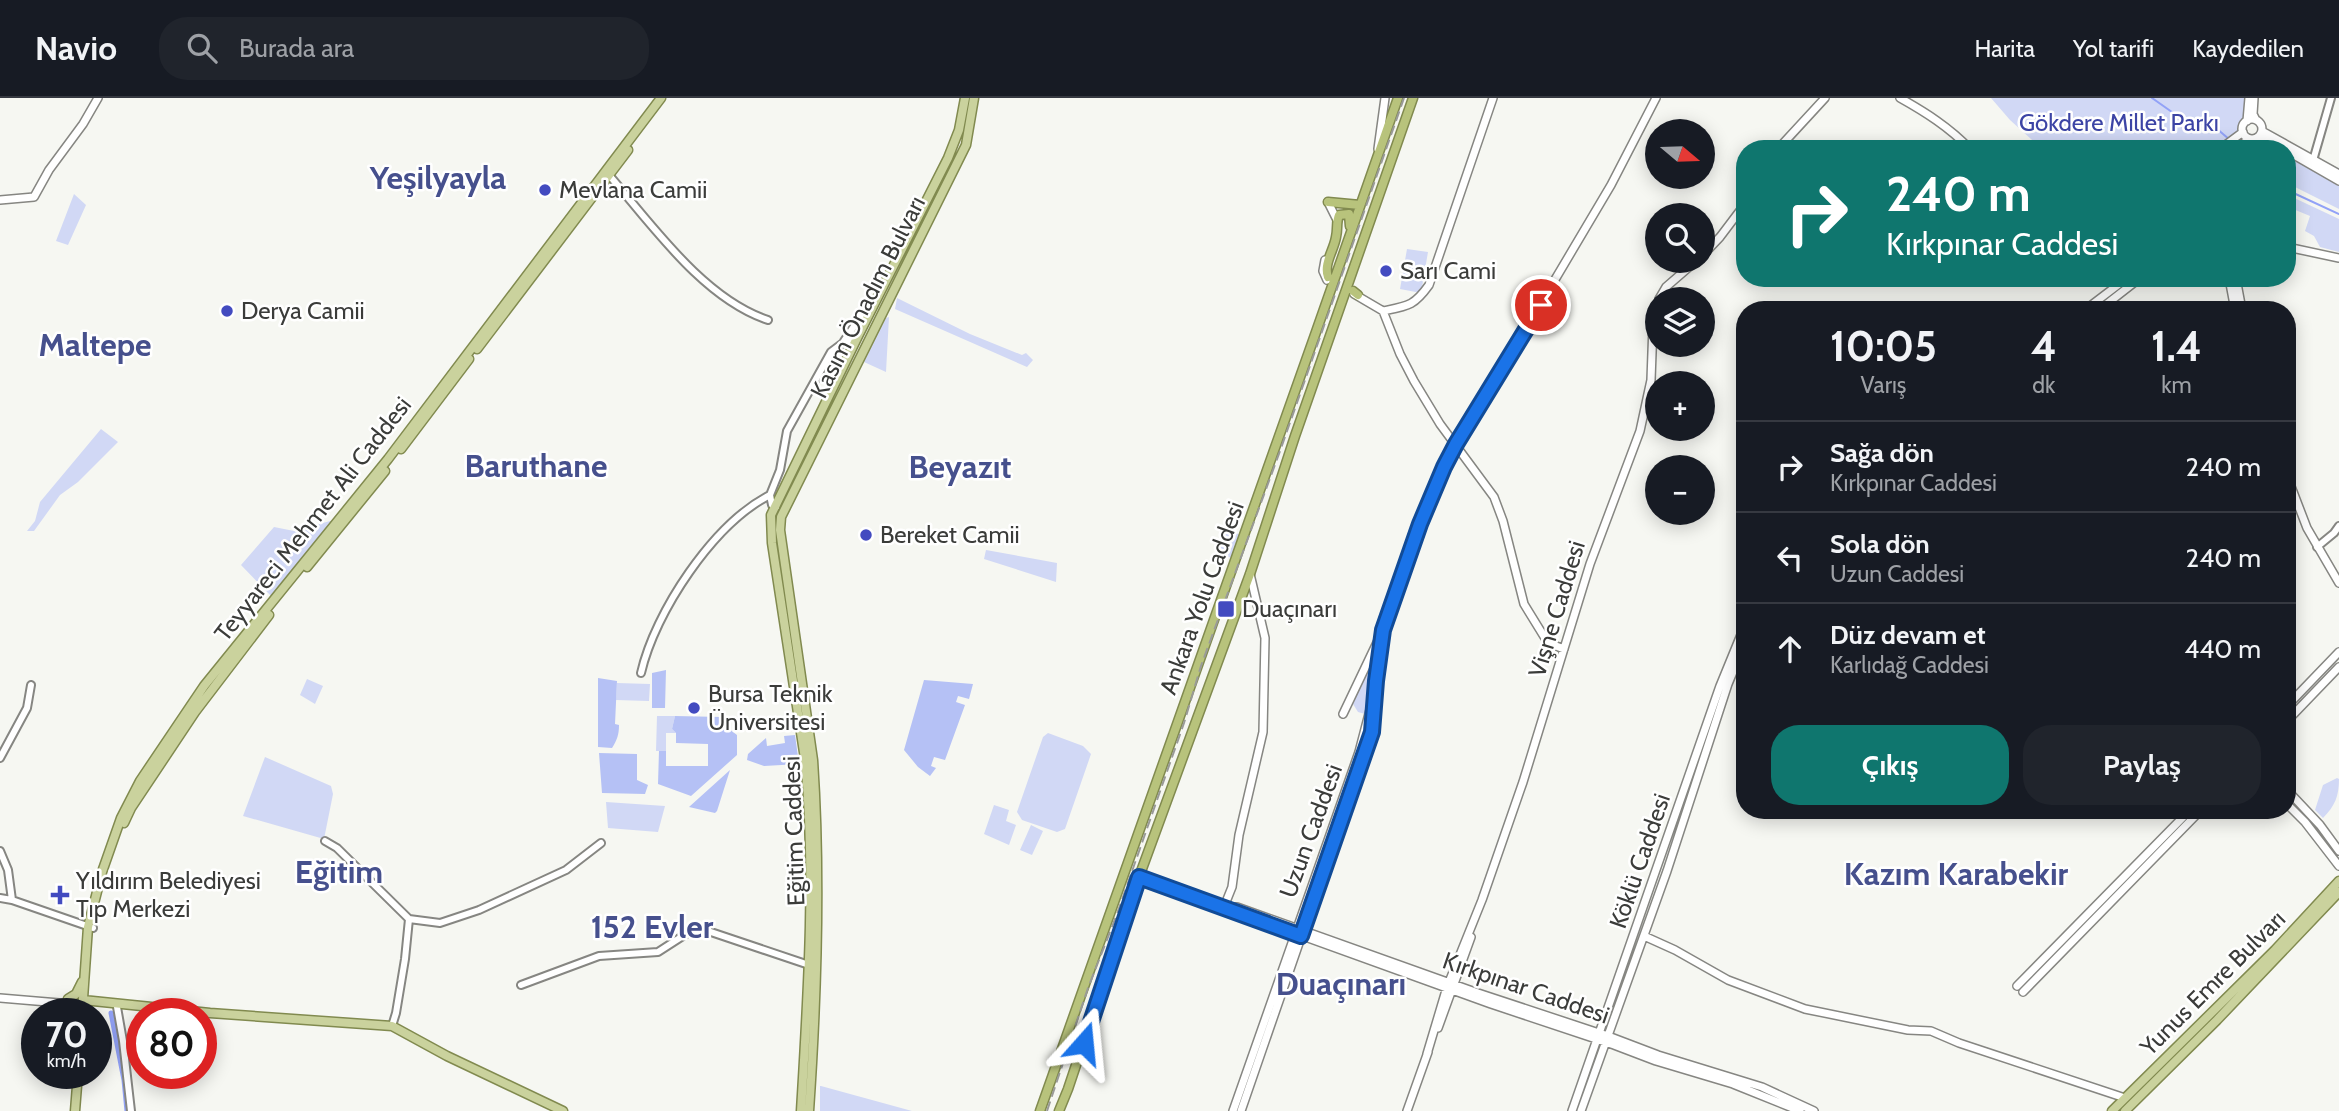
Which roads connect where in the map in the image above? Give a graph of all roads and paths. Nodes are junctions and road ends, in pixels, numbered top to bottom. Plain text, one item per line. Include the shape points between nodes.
1 (98, 98) edge
2 (664, 98) edge
3 (965, 98) edge
4 (975, 98) edge
5 (1385, 98) edge
6 (1398, 98) edge
7 (1413, 98) edge
8 (1493, 98) edge
9 (1656, 98) edge
10 (1825, 98) edge
11 (1899, 98) edge
12 (2251, 98) edge
13 (2331, 98) edge
14 (2256, 120) junction
15 (2247, 121) junction
16 (2260, 134) junction
17 (2245, 137) junction
18 (1786, 140) edge
19 (1961, 140) edge
20 (2238, 140) edge
21 (2242, 140) edge
22 (2269, 140) edge
23 (2271, 140) edge
24 (2296, 154) edge
25 (2296, 155) edge
26 (1377, 159) junction
27 (2312, 163) junction
28 (2339, 174) edge
29 (609, 175) junction
30 (2339, 181) edge
31 (0, 200) edge
32 (1328, 202) joint
33 (1358, 206) junction
34 (1736, 216) edge
35 (1336, 218) junction
36 (1348, 237) junction
37 (1715, 242) edge
38 (2296, 249) edge
39 (2339, 258) edge
40 (1682, 273) edge
41 (1328, 278) dead end
42 (1666, 287) edge
43 (2116, 287) edge
44 (2130, 287) edge
45 (1355, 293) dead end
46 (2097, 301) edge
47 (2111, 301) edge
48 (1384, 311) junction
49 (861, 316) dead end
50 (768, 320) dead end
51 (857, 338) junction
52 (843, 342) junction
53 (1652, 357) edge
54 (1456, 444) junction
55 (2296, 501) edge
56 (777, 503) junction
57 (2339, 526) edge
58 (2317, 547) junction
59 (1250, 574) junction
60 (2339, 583) edge
61 (1383, 630) junction
62 (1736, 647) edge
63 (1564, 649) junction
64 (2339, 652) edge
65 (1736, 665) edge
66 (2339, 667) edge
67 (641, 673) dead end
68 (30, 685) dead end
69 (2296, 697) edge
70 (2296, 712) edge
71 (1343, 714) dead end
72 (0, 758) edge
73 (2296, 800) edge
74 (2296, 812) edge
75 (2181, 819) edge
76 (2192, 819) edge
77 (325, 842) dead end
78 (601, 843) dead end
79 (0, 851) edge
80 (2339, 851) edge
81 (2339, 866) edge
82 (1139, 877) junction
83 (2339, 881) edge
84 (2339, 892) edge
85 (0, 898) edge
86 (12, 900) junction
87 (1224, 907) junction
88 (409, 919) junction
89 (91, 927) junction
90 (1299, 932) junction
91 (1644, 936) junction
92 (808, 965) junction
93 (84, 976) junction
94 (521, 985) dead end
95 (1451, 986) junction
96 (0, 998) edge
97 (69, 998) edge
98 (85, 998) edge
99 (87, 998) edge
100 (21, 999) edge
101 (112, 1007) edge
102 (117, 1007) junction
103 (126, 1007) edge
104 (217, 1012) edge
105 (392, 1026) junction
106 (1599, 1036) junction
107 (1607, 1039) junction
108 (77, 1089) edge
109 (2125, 1098) junction
110 (2134, 1101) junction
111 (75, 1111) edge
112 (131, 1111) edge
113 (563, 1111) edge
114 (801, 1111) edge
115 (809, 1111) edge
116 (1040, 1111) edge
117 (1061, 1111) edge
118 (1233, 1111) edge
119 (1241, 1111) edge
120 (1407, 1111) edge
121 (1572, 1111) edge
122 (1581, 1111) edge
123 (1800, 1111) edge
124 (1814, 1111) edge
125 (2112, 1111) edge
126 (2125, 1111) edge

1 - 31 main road via 34,197
2 - 29 main road, Teyyareci Mehmet Ali Caddesi
2 - 89 main road, Teyyareci Mehmet Ali Caddesi via 388,459 185,713 125,808 102,872
3 - 51 main road, Kasım Önadım Bulvarı via 952,150
4 - 56 main road, Kasım Önadım Bulvarı via 966,145
5 - 26 main road
6 - 26 highway, Ankara Yolu Caddesi
7 - 59 highway, Ankara Yolu Caddesi
8 - 48 main road via 1429,285 1410,306
9 - 54 main road via 1589,224
10 - 18 main road
11 - 19 main road
12 - 14 main road
12 - 15 main road
13 - 27 street
14 - 15 main road
14 - 16 main road via 2261,124
15 - 17 main road
16 - 17 main road
16 - 22 main road
16 - 23 main road
17 - 20 main road
17 - 21 main road
24 - 27 main road
25 - 27 main road
26 - 33 highway, Ankara Yolu Caddesi
27 - 28 main road
27 - 30 main road
29 - 50 street via 655,232 710,285 750,314
29 - 89 main road, Teyyareci Mehmet Ali Caddesi via 195,712 126,817
32 - 33 highway
32 - 35 main road
33 - 35 highway via 1341,210
33 - 36 highway, Ankara Yolu Caddesi
34 - 37 main road
35 - 36 highway via 1342,213 1350,216
35 - 41 highway
36 - 116 highway, Ankara Yolu Caddesi
38 - 39 main road
40 - 42 main road, Vişne Caddesi
43 - 46 main road
44 - 47 main road
45 - 48 main road
48 - 54 main road via 1414,381
49 - 52 street
51 - 52 street
51 - 56 main road, Kasım Önadım Bulvarı
52 - 56 street via 831,352 787,431
53 - 63 main road, Vişne Caddesi via 1645,412
54 - 61 main road via 1420,524
54 - 63 main road via 1494,497 1524,604 1548,643
55 - 58 main road
56 - 67 street via 752,505 699,558 659,626
56 - 92 main road, Eğitim Caddesi via 771,516 772,543 806,768
56 - 115 main road, Eğitim Caddesi via 813,760 817,835
57 - 58 street
58 - 60 main road
59 - 82 highway, Ankara Yolu Caddesi
59 - 87 main road via 1265,638 1263,732
61 - 71 main road
61 - 90 main road, Uzun Caddesi via 1372,732
62 - 106 main road, Köklü Caddesi
63 - 95 main road, Vişne Caddesi via 1469,944
64 - 69 main road
65 - 91 main road, Köklü Caddesi
66 - 70 main road
68 - 72 street via 27,708
73 - 80 main road
74 - 81 main road
75 - 76 main road via 2020,989
77 - 88 street via 337,848
78 - 88 street via 566,870 478,910 440,923
79 - 86 street
82 - 87 main road, Kırkpınar Caddesi
82 - 117 highway, Ankara Yolu Caddesi
83 - 109 main road, Yunus Emre Bulvarı
84 - 110 main road, Yunus Emre Bulvarı
85 - 86 street
86 - 89 street
87 - 90 main road, Kırkpınar Caddesi via 1237,907
88 - 105 street
89 - 93 main road, Teyyareci Mehmet Ali Caddesi
89 - 99 main road, Teyyareci Mehmet Ali Caddesi
90 - 95 main road, Kırkpınar Caddesi
90 - 118 main road, Uzun Caddesi
90 - 119 main road, Uzun Caddesi
91 - 107 main road, Köklü Caddesi
91 - 109 main road via 1728,980 1805,1009 1931,1031
92 - 94 street via 699,928 658,952 599,956
92 - 114 main road, Eğitim Caddesi
93 - 97 main road
93 - 98 main road, Teyyareci Mehmet Ali Caddesi
95 - 106 main road, Kırkpınar Caddesi via 1518,1014
95 - 120 main road, Vişne Caddesi
96 - 100 main road
101 - 102 main road
102 - 103 main road
102 - 112 street
104 - 105 main road
105 - 113 main road
106 - 107 main road, Kırkpınar Caddesi
106 - 121 main road, Köklü Caddesi
107 - 122 main road, Köklü Caddesi
107 - 123 main road, Kırkpınar Caddesi
107 - 124 main road, Kırkpınar Caddesi via 1762,1087
108 - 111 main road
109 - 110 main road
109 - 125 main road, Yunus Emre Bulvarı
110 - 126 main road, Yunus Emre Bulvarı

